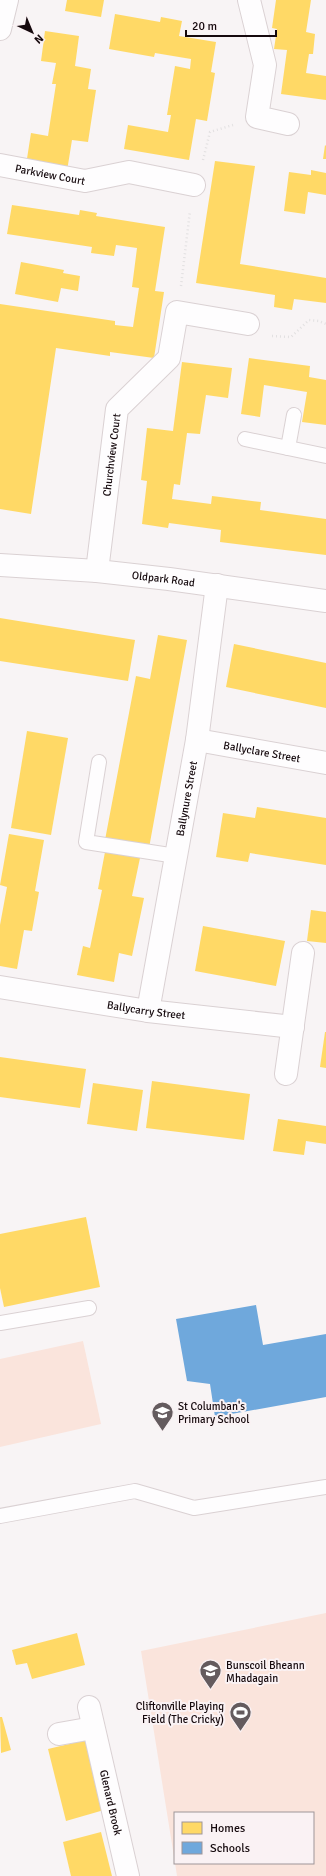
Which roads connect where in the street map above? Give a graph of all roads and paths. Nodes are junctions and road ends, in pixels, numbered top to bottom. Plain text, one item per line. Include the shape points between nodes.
1 (7, 0) edge
2 (249, 0) edge
3 (0, 25) edge
4 (257, 117) junction
5 (288, 124) dead end
6 (0, 165) edge
7 (194, 185) junction
8 (177, 312) junction
9 (248, 324) joint
10 (326, 324) edge
11 (294, 415) dead end
12 (245, 439) dead end
13 (288, 448) junction
14 (326, 456) edge
15 (0, 565) edge
16 (97, 571) junction
17 (217, 585) junction
18 (326, 601) edge
19 (197, 740) junction
20 (99, 762) dead end
21 (326, 764) edge
22 (176, 856) junction
23 (303, 953) dead end
24 (0, 987) edge
25 (148, 1011) junction
26 (293, 1027) junction
27 (286, 1074) dead end
28 (89, 1308) dead end
29 (0, 1323) edge
30 (326, 1487) edge
31 (0, 1516) edge
32 (89, 1707) dead end
33 (93, 1728) junction
34 (59, 1734) dead end
35 (128, 1876) edge

1 - 3 street
2 - 4 street via 265,65
4 - 5 street
4 - 7 path via 210,132
6 - 7 street, Parkview Court via 85,181 129,172
7 - 8 path
8 - 9 street
8 - 16 street, Churchview Court via 169,358 117,409
9 - 10 path via 272,336 292,337 309,320
11 - 13 lane
12 - 13 lane
13 - 14 lane
15 - 16 street, Oldpark Road
16 - 17 street, Oldpark Road
17 - 18 street, Oldpark Road
17 - 19 street, Ballynure Street
19 - 21 street, Ballyclare Street
19 - 22 street, Ballynure Street
20 - 22 lane via 86,842
22 - 25 street, Ballynure Street
23 - 26 street
24 - 25 street, Ballycarry Street
25 - 26 street, Ballycarry Street
26 - 27 street
28 - 29 lane
30 - 31 lane via 194,1508 135,1491
32 - 33 street, Glenard Brook
33 - 34 street
33 - 35 street, Glenard Brook

